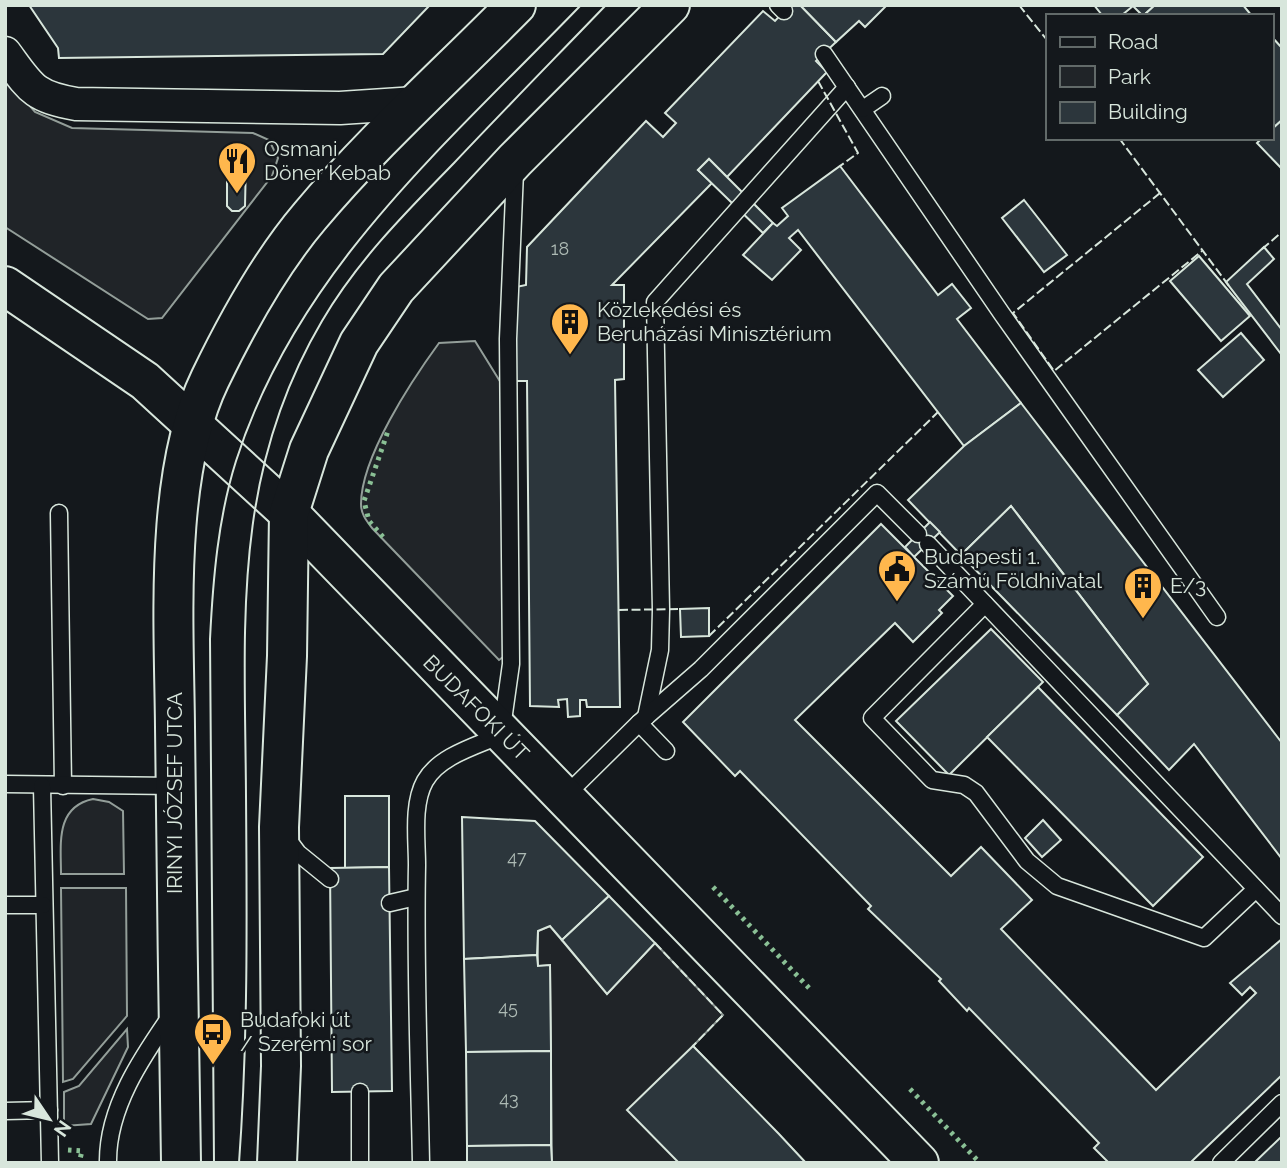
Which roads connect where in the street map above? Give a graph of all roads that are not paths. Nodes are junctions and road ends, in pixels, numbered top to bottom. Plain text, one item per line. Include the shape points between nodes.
1 (516, 5) edge
2 (670, 5) edge
3 (5, 53) edge
4 (824, 54) dead end
5 (847, 87) junction
6 (881, 96) dead end
7 (416, 103) junction
8 (863, 109) junction
9 (515, 160) junction
10 (5, 286) edge
11 (193, 424) junction
12 (59, 513) dead end
13 (289, 513) junction
14 (985, 604) junction
15 (1217, 617) dead end
16 (642, 720) junction
17 (501, 735) junction
18 (666, 751) dead end
19 (5, 784) edge
20 (42, 786) junction
21 (64, 786) junction
22 (175, 786) junction
23 (564, 797) junction
24 (279, 827) junction
25 (330, 878) dead end
26 (1256, 889) junction
27 (416, 897) junction
28 (390, 903) dead end
29 (5, 905) edge
30 (43, 905) junction
31 (1282, 916) edge
32 (179, 1003) junction
33 (360, 1092) dead end
34 (1282, 1103) edge
35 (49, 1110) junction
36 (5, 1111) edge
37 (50, 1163) edge
38 (108, 1163) edge
39 (181, 1163) edge
40 (277, 1163) edge
41 (360, 1163) edge
42 (421, 1163) edge
43 (919, 1163) edge
44 (1221, 1163) edge

1 - 7 main road, IRINYI JÓZSEF UTCA
2 - 9 main road
3 - 7 street via 43,97 76,104 340,108
4 - 5 lane
5 - 8 lane
5 - 16 lane via 655,302 660,650
6 - 8 lane
7 - 11 main road, IRINYI JÓZSEF UTCA via 308,218 267,277 209,381
8 - 15 lane
9 - 13 main road via 396,288 359,343 314,439
9 - 17 lane via 508,339 510,664
10 - 11 main road, BUDAFOKI ÚT via 145,381
11 - 13 main road, BUDAFOKI ÚT
11 - 22 main road, IRINYI JÓZSEF UTCA via 178,519
12 - 21 lane
13 - 17 main road, BUDAFOKI ÚT
13 - 24 main road
14 - 16 lane via 877,493 701,669
14 - 26 lane
14 - 26 lane via 872,718 932,780 964,785 976,793 1027,861 1057,886 1204,938
16 - 18 lane
16 - 23 lane
17 - 23 main road, BUDAFOKI ÚT
17 - 27 lane via 454,756 425,781 420,797
19 - 20 lane
20 - 21 lane
20 - 30 lane
21 - 22 lane
22 - 32 main road, IRINYI JÓZSEF UTCA
23 - 43 main road, BUDAFOKI ÚT
24 - 25 lane via 298,853
24 - 40 main road
26 - 31 lane
27 - 28 lane
27 - 42 lane
29 - 30 lane
30 - 35 lane
32 - 38 lane via 146,1050 115,1116
32 - 39 main road, IRINYI JÓZSEF UTCA
33 - 41 lane
34 - 44 lane
35 - 36 lane
35 - 37 lane

